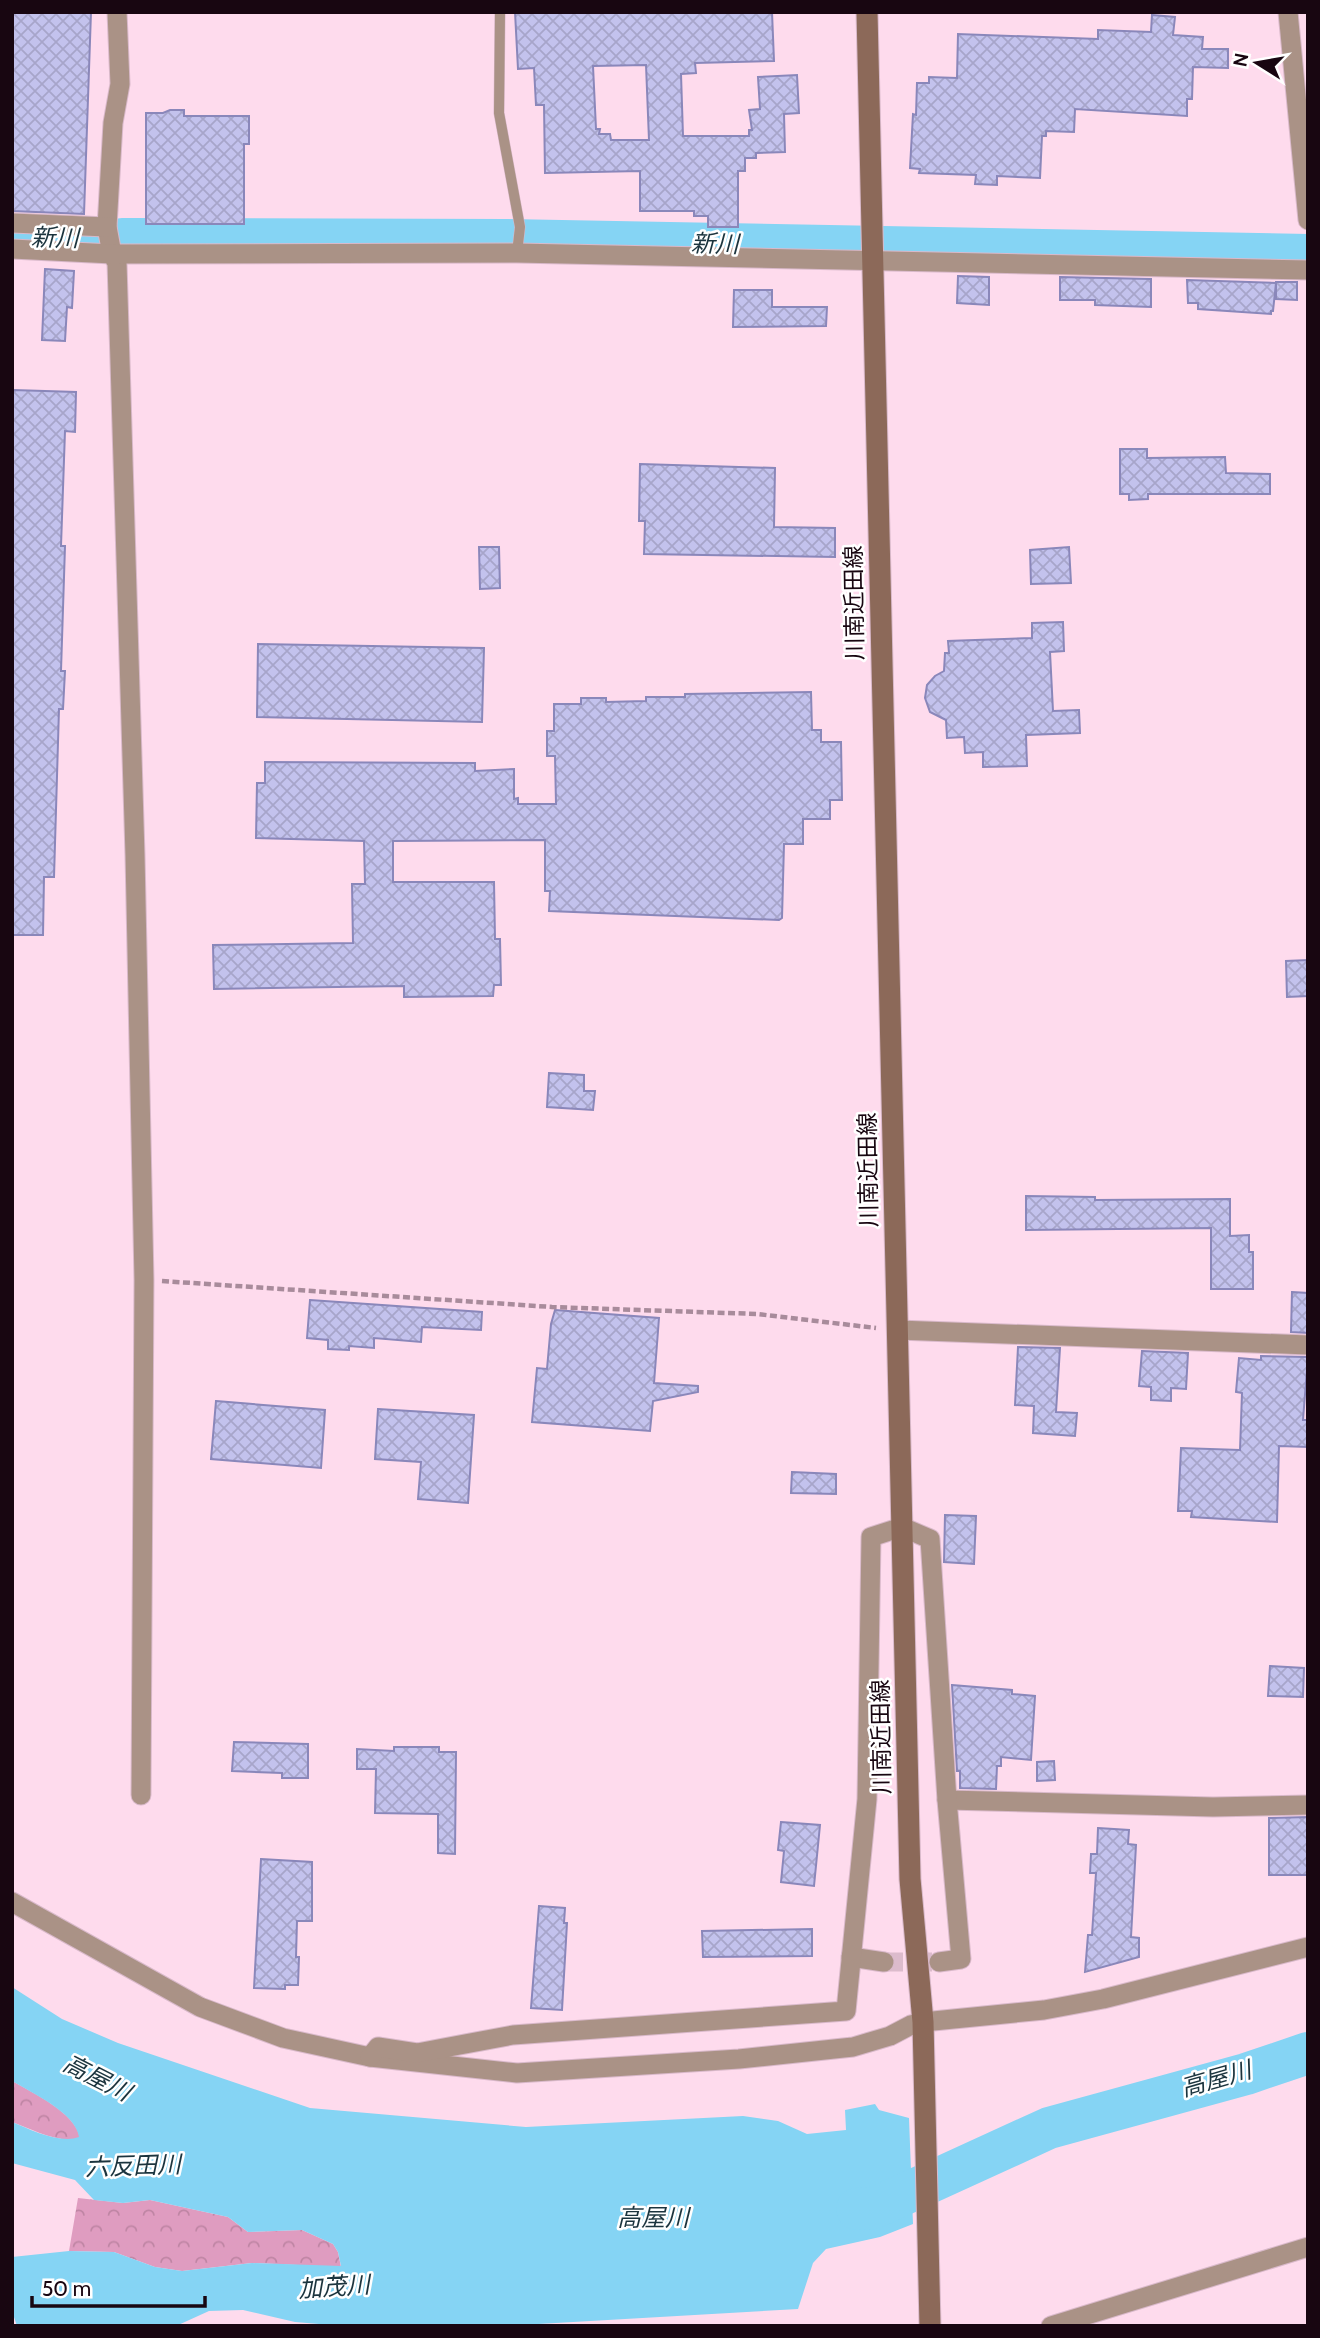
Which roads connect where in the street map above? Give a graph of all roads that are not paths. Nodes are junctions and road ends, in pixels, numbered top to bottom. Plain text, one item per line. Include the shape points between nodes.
1 (117, 12) edge
2 (500, 12) edge
3 (867, 12) edge
4 (1288, 12) edge
5 (1308, 220) edge
6 (12, 223) edge
7 (107, 227) junction
8 (12, 249) edge
9 (517, 253) junction
10 (112, 254) junction
11 (871, 257) junction
12 (1308, 270) edge
13 (898, 1331) junction
14 (1308, 1345) edge
15 (902, 1527) junction
16 (141, 1795) dead end
17 (947, 1800) junction
18 (1308, 1805) edge
19 (12, 1902) edge
20 (1308, 1947) edge
21 (851, 1957) junction
22 (884, 1962) tunnel mouth
23 (939, 1962) tunnel mouth
24 (923, 2022) junction
25 (370, 2057) junction
26 (1308, 2247) edge
27 (930, 2326) edge
28 (1051, 2326) edge

1 - 7 street via 120,85 113,123
2 - 9 lane via 499,113 520,227
3 - 11 main road, 川南近田線
4 - 5 street
6 - 7 street
7 - 10 street
8 - 10 street
9 - 10 street
9 - 11 street
10 - 16 street via 117,262 144,1280
11 - 12 street
11 - 13 main road, 川南近田線
13 - 14 street
13 - 15 main road, 川南近田線
15 - 17 street via 930,1539
15 - 21 street via 871,1537 867,1800
15 - 24 main road, 川南近田線 via 911,1878
17 - 18 street
17 - 23 street via 961,1959
19 - 25 street via 200,2007 283,2038
20 - 24 street via 1103,1999
21 - 22 street
21 - 25 street via 846,2011 513,2035 417,2053 378,2047
24 - 25 street via 853,2047 739,2059 517,2073
24 - 27 main road, 川南近田線
26 - 28 street

